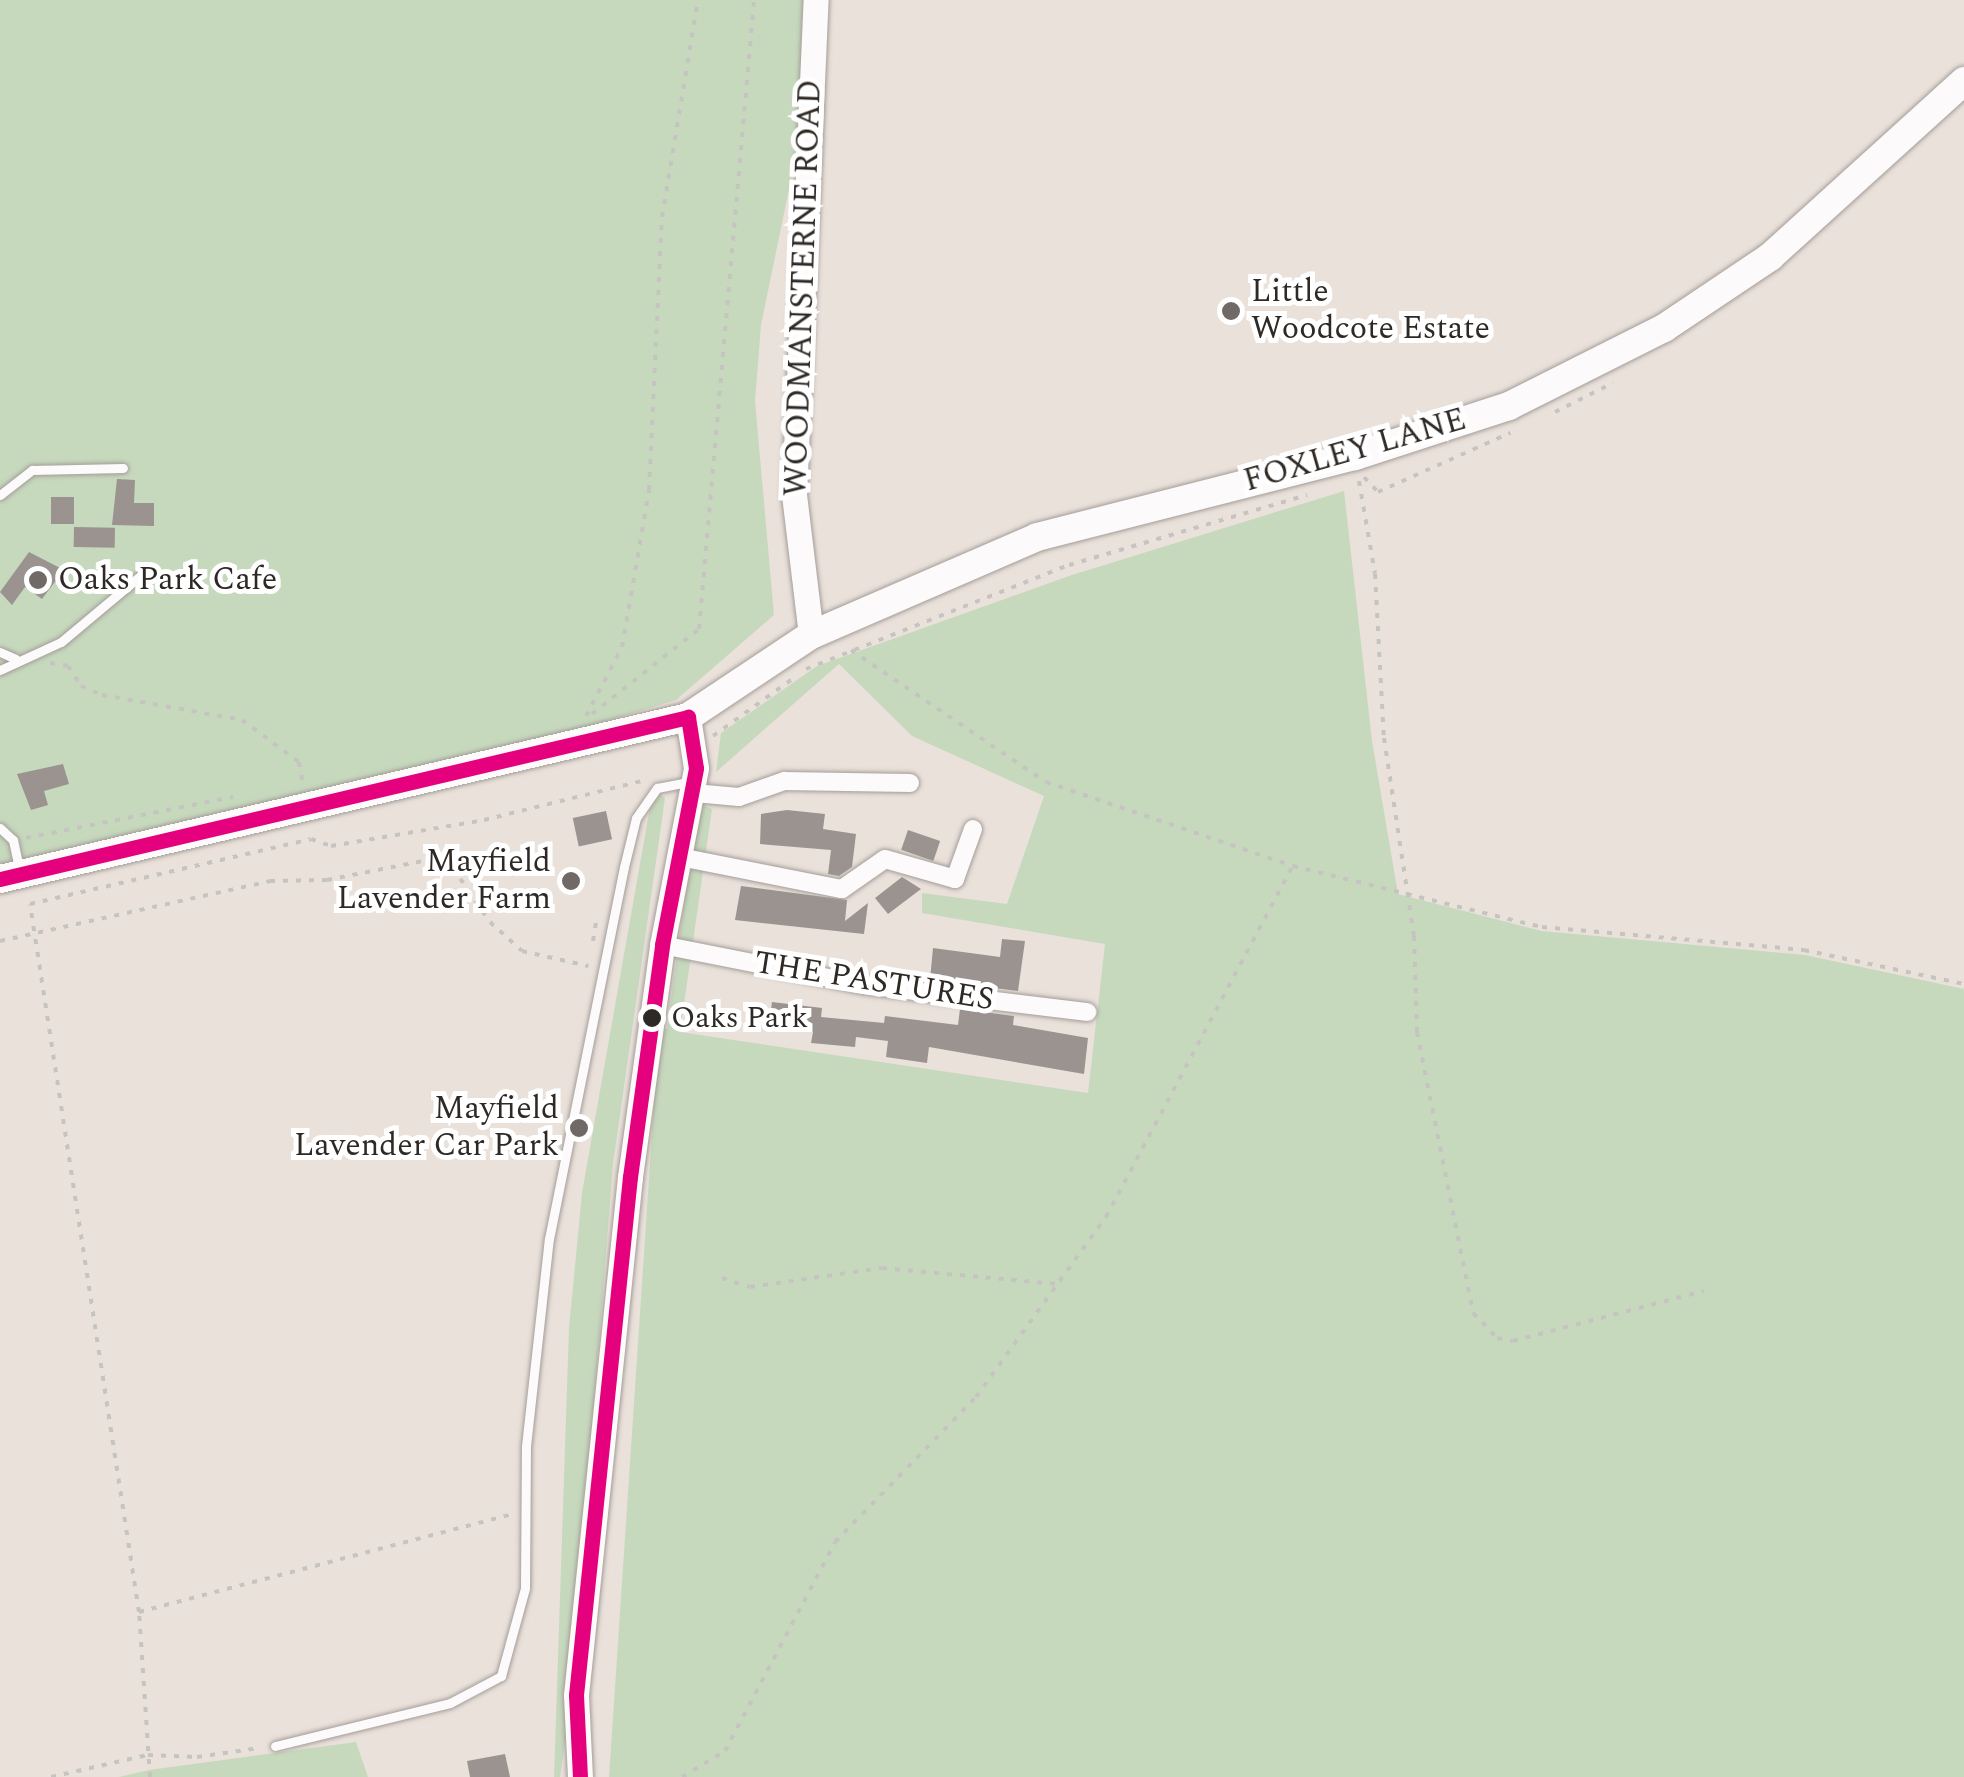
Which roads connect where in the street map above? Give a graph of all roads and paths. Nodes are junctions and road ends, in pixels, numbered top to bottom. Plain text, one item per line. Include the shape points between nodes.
1 (698, 0) edge
2 (754, 0) edge
3 (816, 0) edge
4 (1964, 81) edge
5 (1355, 456) junction
6 (122, 468) dead end
7 (0, 495) edge
8 (148, 570) dead end
9 (812, 635) junction
10 (0, 652) edge
11 (16, 659) junction
12 (0, 670) edge
13 (688, 717) junction
14 (317, 778) dead end
15 (644, 780) dead end
16 (302, 781) junction
17 (695, 781) junction
18 (910, 783) dead end
19 (283, 786) dead end
20 (244, 794) dead end
21 (0, 828) edge
22 (973, 829) dead end
23 (318, 832) dead end
24 (13, 840) junction
25 (319, 842) junction
26 (680, 857) junction
27 (1294, 866) junction
28 (10, 877) edge
29 (1405, 896) junction
30 (34, 934) junction
31 (0, 941) edge
32 (662, 945) junction
33 (604, 968) junction
34 (1964, 984) edge
35 (1086, 1012) dead end
36 (722, 1278) dead end
37 (1057, 1284) junction
38 (1704, 1291) dead end
39 (524, 1511) junction
40 (139, 1612) junction
41 (274, 1746) joint
42 (148, 1755) junction
43 (50, 1777) edge
44 (150, 1777) edge
45 (580, 1777) edge
46 (682, 1777) edge

1 - 2 path via 662,217 649,490 622,648 584,720 699,629
3 - 9 main road, WOODMANSTERNE ROAD via 794,495
4 - 5 main road, FOXLEY LANE via 1770,257 1664,328 1509,406
5 - 9 main road, FOXLEY LANE via 1037,536
5 - 29 path via 1375,574 1384,738
6 - 7 lane via 32,470
8 - 11 lane via 61,642
9 - 13 main road, FOXLEY LANE
10 - 11 lane
11 - 12 lane
11 - 16 path via 68,666 81,686 102,695 242,720 299,762
13 - 17 main road
13 - 28 main road
14 - 16 path
15 - 25 path via 484,820 331,846
16 - 19 path
17 - 18 street via 739,797 784,781
17 - 26 main road
17 - 27 path via 713,736 806,669 850,650 1046,782
17 - 33 lane via 657,788 636,818
20 - 24 path
21 - 24 lane
22 - 26 street via 955,879 885,859 842,889
23 - 25 path
24 - 28 lane
25 - 30 path via 30,904
26 - 32 main road
27 - 29 path
27 - 37 path via 1106,1216
29 - 34 path via 1434,897 1542,927 1804,950
29 - 38 path via 1414,936 1417,1032 1468,1293 1483,1328 1512,1341 1534,1339
30 - 31 path
30 - 33 path via 270,881 328,880 433,858 453,868 490,922 522,951
30 - 40 path
32 - 35 street, THE PASTURES via 864,985
32 - 45 main road via 630,1176 576,1695
33 - 39 lane via 549,1239
36 - 37 path via 750,1287 882,1268
37 - 46 path via 976,1397 834,1542 724,1751
39 - 40 path
39 - 41 lane via 523,1605 501,1676 450,1703
40 - 42 path
41 - 42 path via 197,1758
42 - 43 path
42 - 44 path

